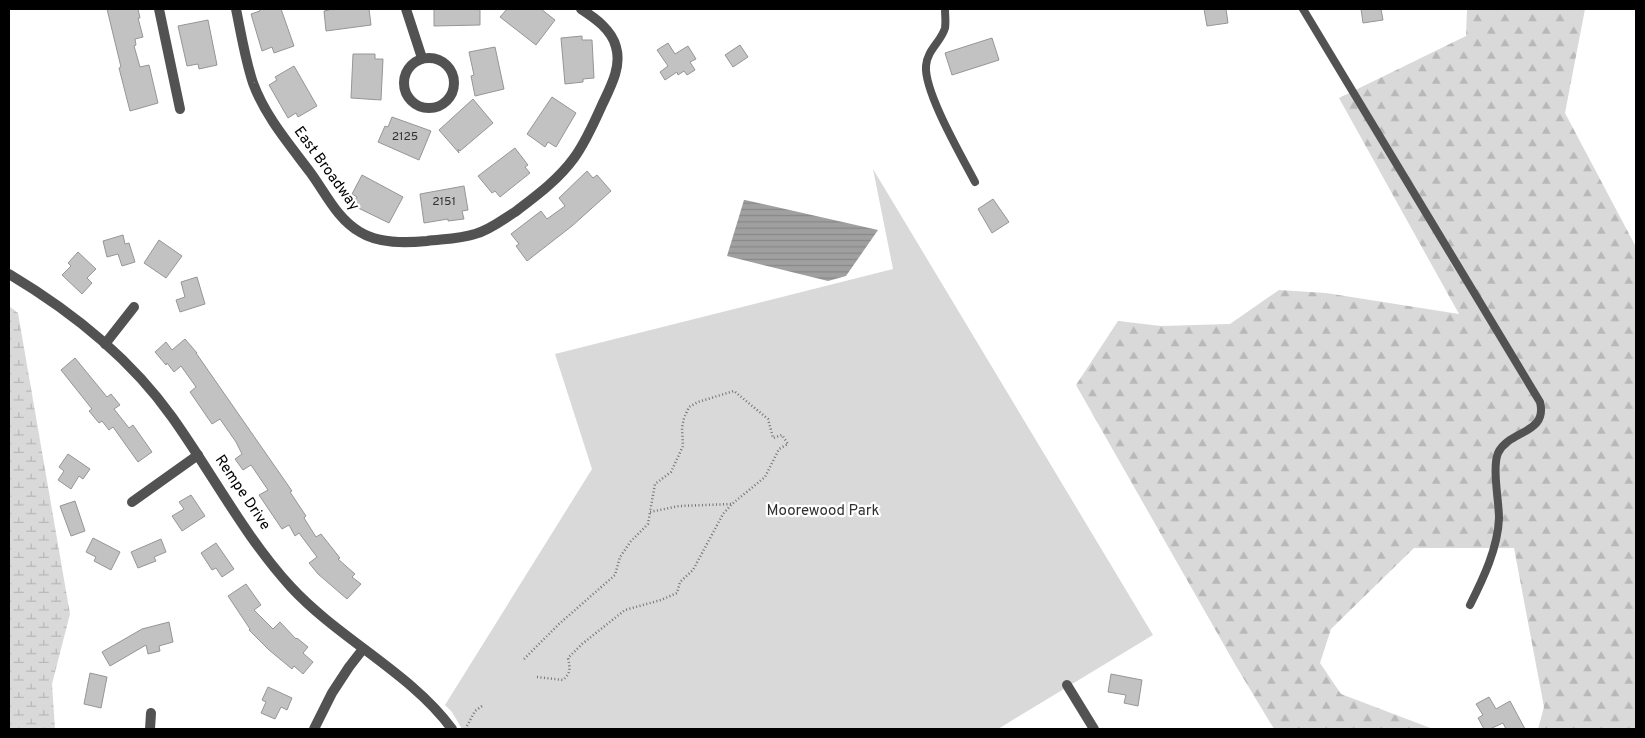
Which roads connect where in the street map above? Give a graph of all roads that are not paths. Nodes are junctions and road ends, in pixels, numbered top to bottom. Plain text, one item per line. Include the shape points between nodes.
1 (159, 9) edge
2 (236, 9) edge
3 (406, 9) edge
4 (581, 9) edge
5 (945, 9) edge
6 (1303, 9) edge
7 (422, 58) junction
8 (180, 109) dead end
9 (975, 182) dead end
10 (9, 274) edge
11 (134, 308) dead end
12 (105, 344) junction
13 (198, 456) junction
14 (132, 502) dead end
15 (1470, 604) dead end
16 (363, 649) junction
17 (1067, 685) dead end
18 (151, 713) dead end
19 (150, 729) edge
20 (314, 729) edge
21 (452, 729) edge
22 (1094, 729) edge

1 - 8 street
2 - 4 street, East Broadway via 253,83 262,104 342,218 367,236 406,242 457,238 485,231 533,199 574,158 598,116 617,68 613,39 603,26
3 - 7 street
5 - 9 lane via 945,29 931,50 926,65 927,81
6 - 15 lane via 1540,402 1542,415 1536,424 1508,442 1498,453 1497,533
7 - 7 street via 407,69 404,88 417,106 435,108 452,94 452,71 436,58
10 - 12 street, Rempe Drive via 78,321
11 - 12 street
12 - 13 street, Rempe Drive via 141,378
13 - 14 street
13 - 16 street, Rempe Drive via 278,573 317,614
16 - 20 street via 332,693
16 - 21 street, Rempe Drive via 409,685
17 - 22 street
18 - 19 street

